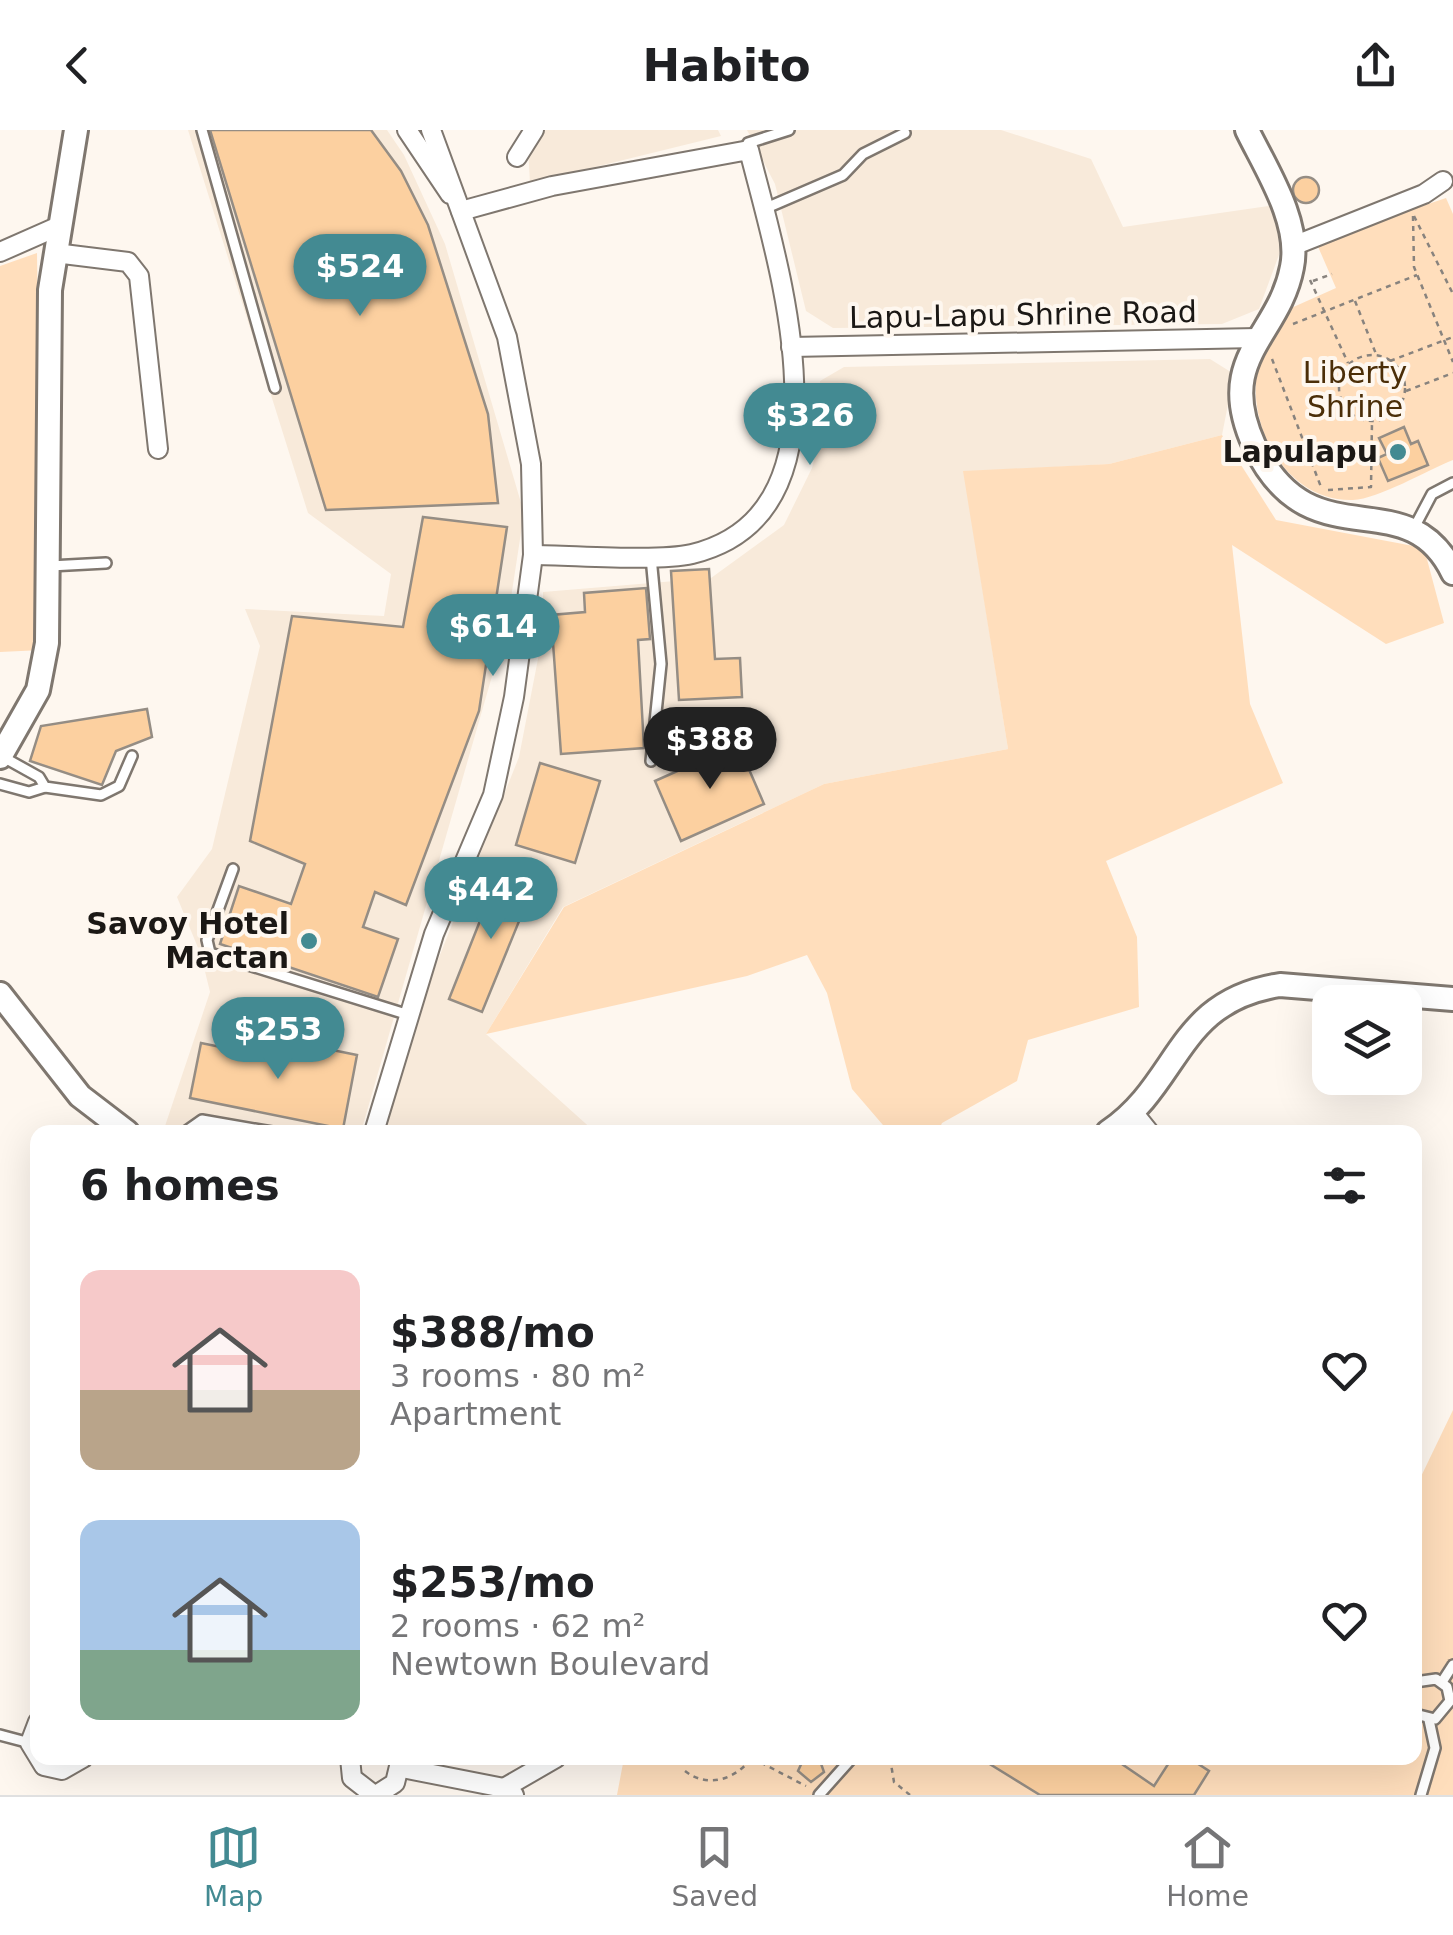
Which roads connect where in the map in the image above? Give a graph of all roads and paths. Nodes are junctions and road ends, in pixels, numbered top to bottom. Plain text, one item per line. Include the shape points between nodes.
1 (76, 130) edge
2 (202, 130) edge
3 (407, 130) edge
4 (431, 130) edge
5 (534, 130) edge
6 (742, 130) edge
7 (790, 130) edge
8 (1247, 130) edge
9 (904, 133) dead end
10 (748, 147) junction
11 (516, 157) dead end
12 (1442, 180) dead end
13 (764, 209) junction
14 (462, 211) junction
15 (59, 226) junction
16 (1293, 246) junction
17 (0, 252) edge
18 (55, 253) junction
19 (1332, 274) dead end
20 (1417, 275) junction
21 (1312, 281) dead end
22 (1453, 294) edge
23 (1321, 300) dead end
24 (1354, 300) junction
25 (1326, 311) junction
26 (1285, 328) dead end
27 (1453, 337) edge
28 (1444, 340) junction
29 (1268, 341) junction
30 (791, 346) junction
31 (1376, 356) junction
32 (1390, 361) junction
33 (1453, 362) edge
34 (1349, 365) junction
35 (1453, 374) edge
36 (276, 388) dead end
37 (1405, 392) junction
38 (1372, 421) junction
39 (158, 449) dead end
40 (1453, 483) edge
41 (1414, 529) junction
42 (650, 554) junction
43 (533, 555) junction
44 (106, 562) dead end
45 (47, 566) junction
46 (1453, 573) edge
47 (0, 756) edge
48 (132, 756) dead end
49 (651, 761) dead end
50 (0, 784) edge
51 (44, 787) junction
52 (232, 869) dead end
53 (0, 994) edge
54 (1312, 995) edge
55 (1422, 999) edge
56 (1453, 999) edge
57 (409, 1015) junction
58 (1132, 1110) junction
59 (118, 1125) edge
60 (195, 1125) edge
61 (231, 1125) edge
62 (376, 1125) edge
63 (1116, 1125) edge
64 (1144, 1125) edge
65 (1453, 1665) edge
66 (1422, 1680) edge
67 (1442, 1682) junction
68 (1448, 1707) junction
69 (1422, 1717) edge
70 (1451, 1719) edge
71 (1429, 1720) junction
72 (0, 1735) edge
73 (30, 1743) edge
74 (45, 1765) edge
75 (75, 1765) edge
76 (351, 1765) edge
77 (400, 1765) edge
78 (409, 1765) edge
79 (546, 1765) edge
80 (746, 1765) edge
81 (764, 1765) edge
82 (846, 1765) edge
83 (891, 1765) edge
84 (685, 1771) dead end
85 (509, 1791) edge
86 (821, 1793) edge
87 (375, 1795) edge
88 (910, 1795) edge
89 (1420, 1795) edge

1 - 15 street
2 - 36 lane
3 - 14 street
4 - 14 street
5 - 11 street
6 - 10 lane
7 - 10 lane
8 - 16 street via 1279,196
9 - 13 lane via 863,154 843,175
10 - 13 street
10 - 14 street via 568,182
12 - 16 street via 1424,194
13 - 30 street
14 - 43 street via 507,337 531,464
15 - 17 street
15 - 18 street
16 - 29 street
18 - 39 street via 128,262 139,276
18 - 45 street
19 - 21 path
20 - 22 path via 1413,214
20 - 24 path
20 - 28 path
23 - 25 path
24 - 25 path
24 - 31 path
25 - 26 path
25 - 34 path
27 - 28 path
28 - 32 path
28 - 33 path
29 - 30 street, Lapu-Lapu Shrine Road
29 - 38 path via 1322,488 1371,487
29 - 41 street via 1244,367 1242,406 1276,482 1302,506
30 - 42 street via 795,433 767,504 735,537 690,554
31 - 32 path
31 - 34 path
32 - 37 path via 1402,374
34 - 38 path via 1342,400 1351,413
35 - 37 path
37 - 38 path via 1396,410
40 - 41 lane via 1432,494
41 - 46 street via 1445,556
42 - 43 street
42 - 49 lane via 661,664
43 - 57 street via 514,697 492,795 434,934
44 - 45 lane
45 - 47 street via 42,675
47 - 51 lane via 38,776
48 - 51 lane via 110,794
50 - 51 lane via 29,792
52 - 57 lane via 207,940 210,952
53 - 59 street via 80,1096
54 - 58 street via 1280,985 1224,1002 1206,1015
55 - 56 street
57 - 62 street
58 - 63 street
58 - 64 street
60 - 61 lane
65 - 67 lane
66 - 67 lane
67 - 68 lane
68 - 70 lane
68 - 71 lane
69 - 71 lane
71 - 89 lane via 1435,1748
72 - 73 lane
74 - 75 street
76 - 87 street via 352,1778
77 - 87 street via 395,1783
78 - 85 street
79 - 85 street
80 - 84 path via 721,1779 701,1780
81 - 86 path
82 - 86 lane
83 - 88 path via 894,1782

